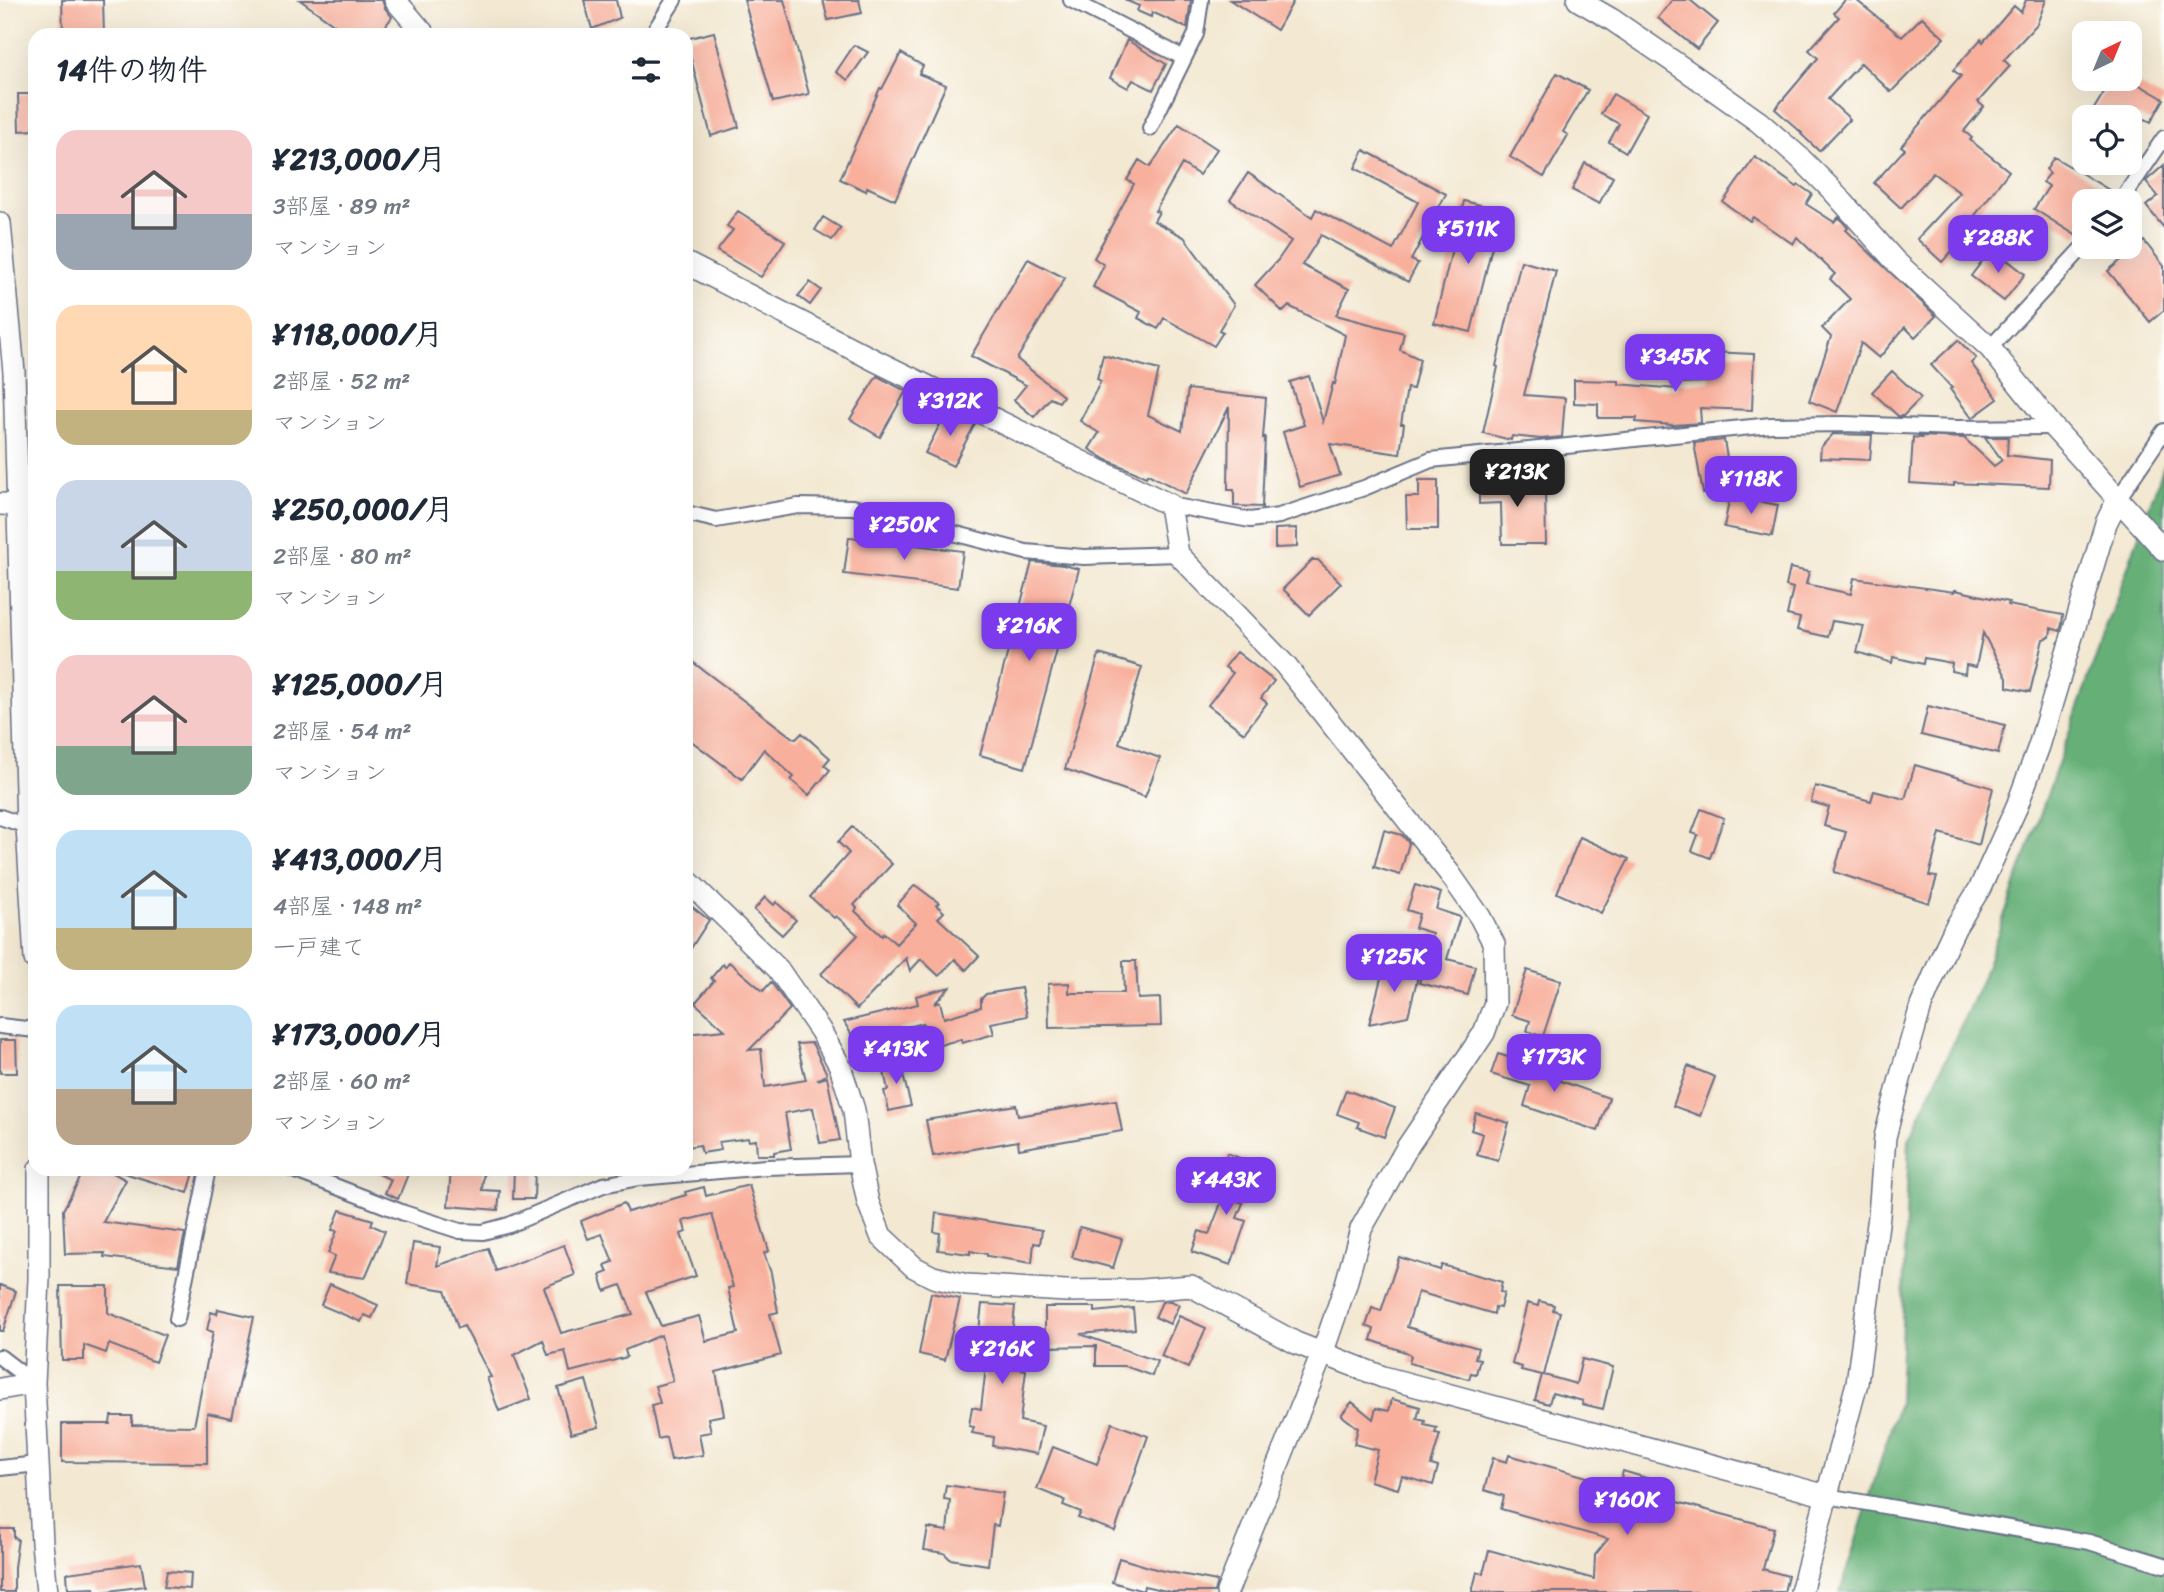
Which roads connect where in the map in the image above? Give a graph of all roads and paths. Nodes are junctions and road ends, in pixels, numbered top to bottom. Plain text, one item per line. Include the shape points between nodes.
1 (395, 0) edge
2 (674, 0) edge
3 (1071, 0) edge
4 (1201, 0) edge
5 (1578, 0) edge
6 (419, 28) edge
7 (656, 28) edge
8 (1184, 58) junction
9 (1150, 128) dead end
10 (2164, 138) edge
11 (2129, 189) edge
12 (0, 223) edge
13 (2072, 259) edge
14 (693, 267) edge
15 (1990, 348) junction
16 (2053, 427) junction
17 (2164, 431) edge
18 (2118, 499) junction
19 (1170, 505) junction
20 (18, 506) edge
21 (693, 515) edge
22 (2164, 550) edge
23 (1178, 554) junction
24 (0, 817) edge
25 (27, 827) junction
26 (28, 844) edge
27 (693, 886) edge
28 (0, 1027) edge
29 (28, 1029) edge
30 (860, 1164) junction
31 (693, 1173) edge
32 (39, 1176) edge
33 (207, 1176) edge
34 (309, 1176) edge
35 (662, 1176) edge
36 (177, 1319) dead end
37 (1322, 1354) junction
38 (0, 1357) edge
39 (34, 1383) junction
40 (0, 1389) edge
41 (38, 1464) junction
42 (0, 1468) edge
43 (1827, 1496) junction
44 (2164, 1565) edge
45 (47, 1592) edge
46 (1227, 1592) edge
47 (1801, 1592) edge

1 - 6 street
2 - 7 street
3 - 8 street
4 - 8 street via 1196,34
5 - 15 street via 1759,122 1832,190 1895,261
8 - 9 street
10 - 11 street
12 - 20 street via 14,372
13 - 15 street
14 - 19 street
15 - 16 street
16 - 18 street
16 - 19 street via 1771,425 1431,460 1364,488 1279,516 1250,520
17 - 18 street
18 - 22 street
18 - 43 street via 2106,523 2017,806 1921,1006 1885,1137 1857,1383
19 - 23 street
20 - 25 street
21 - 23 street via 716,520 798,506 853,507 1026,552 1084,557
23 - 37 street via 1285,665 1450,874 1494,944 1495,1003 1484,1033 1408,1146 1361,1229
24 - 25 street
25 - 26 street
27 - 30 street via 778,969 820,1030 840,1066 853,1110
28 - 29 street
30 - 31 street
30 - 37 street via 881,1236 933,1277 1066,1291 1191,1286
32 - 39 street
33 - 36 street
34 - 35 street via 460,1231 483,1232 603,1185
37 - 43 street via 1458,1399
37 - 46 street
38 - 39 street
39 - 40 street
39 - 41 street
41 - 42 street
41 - 45 street
43 - 44 street via 2090,1542
43 - 47 street

